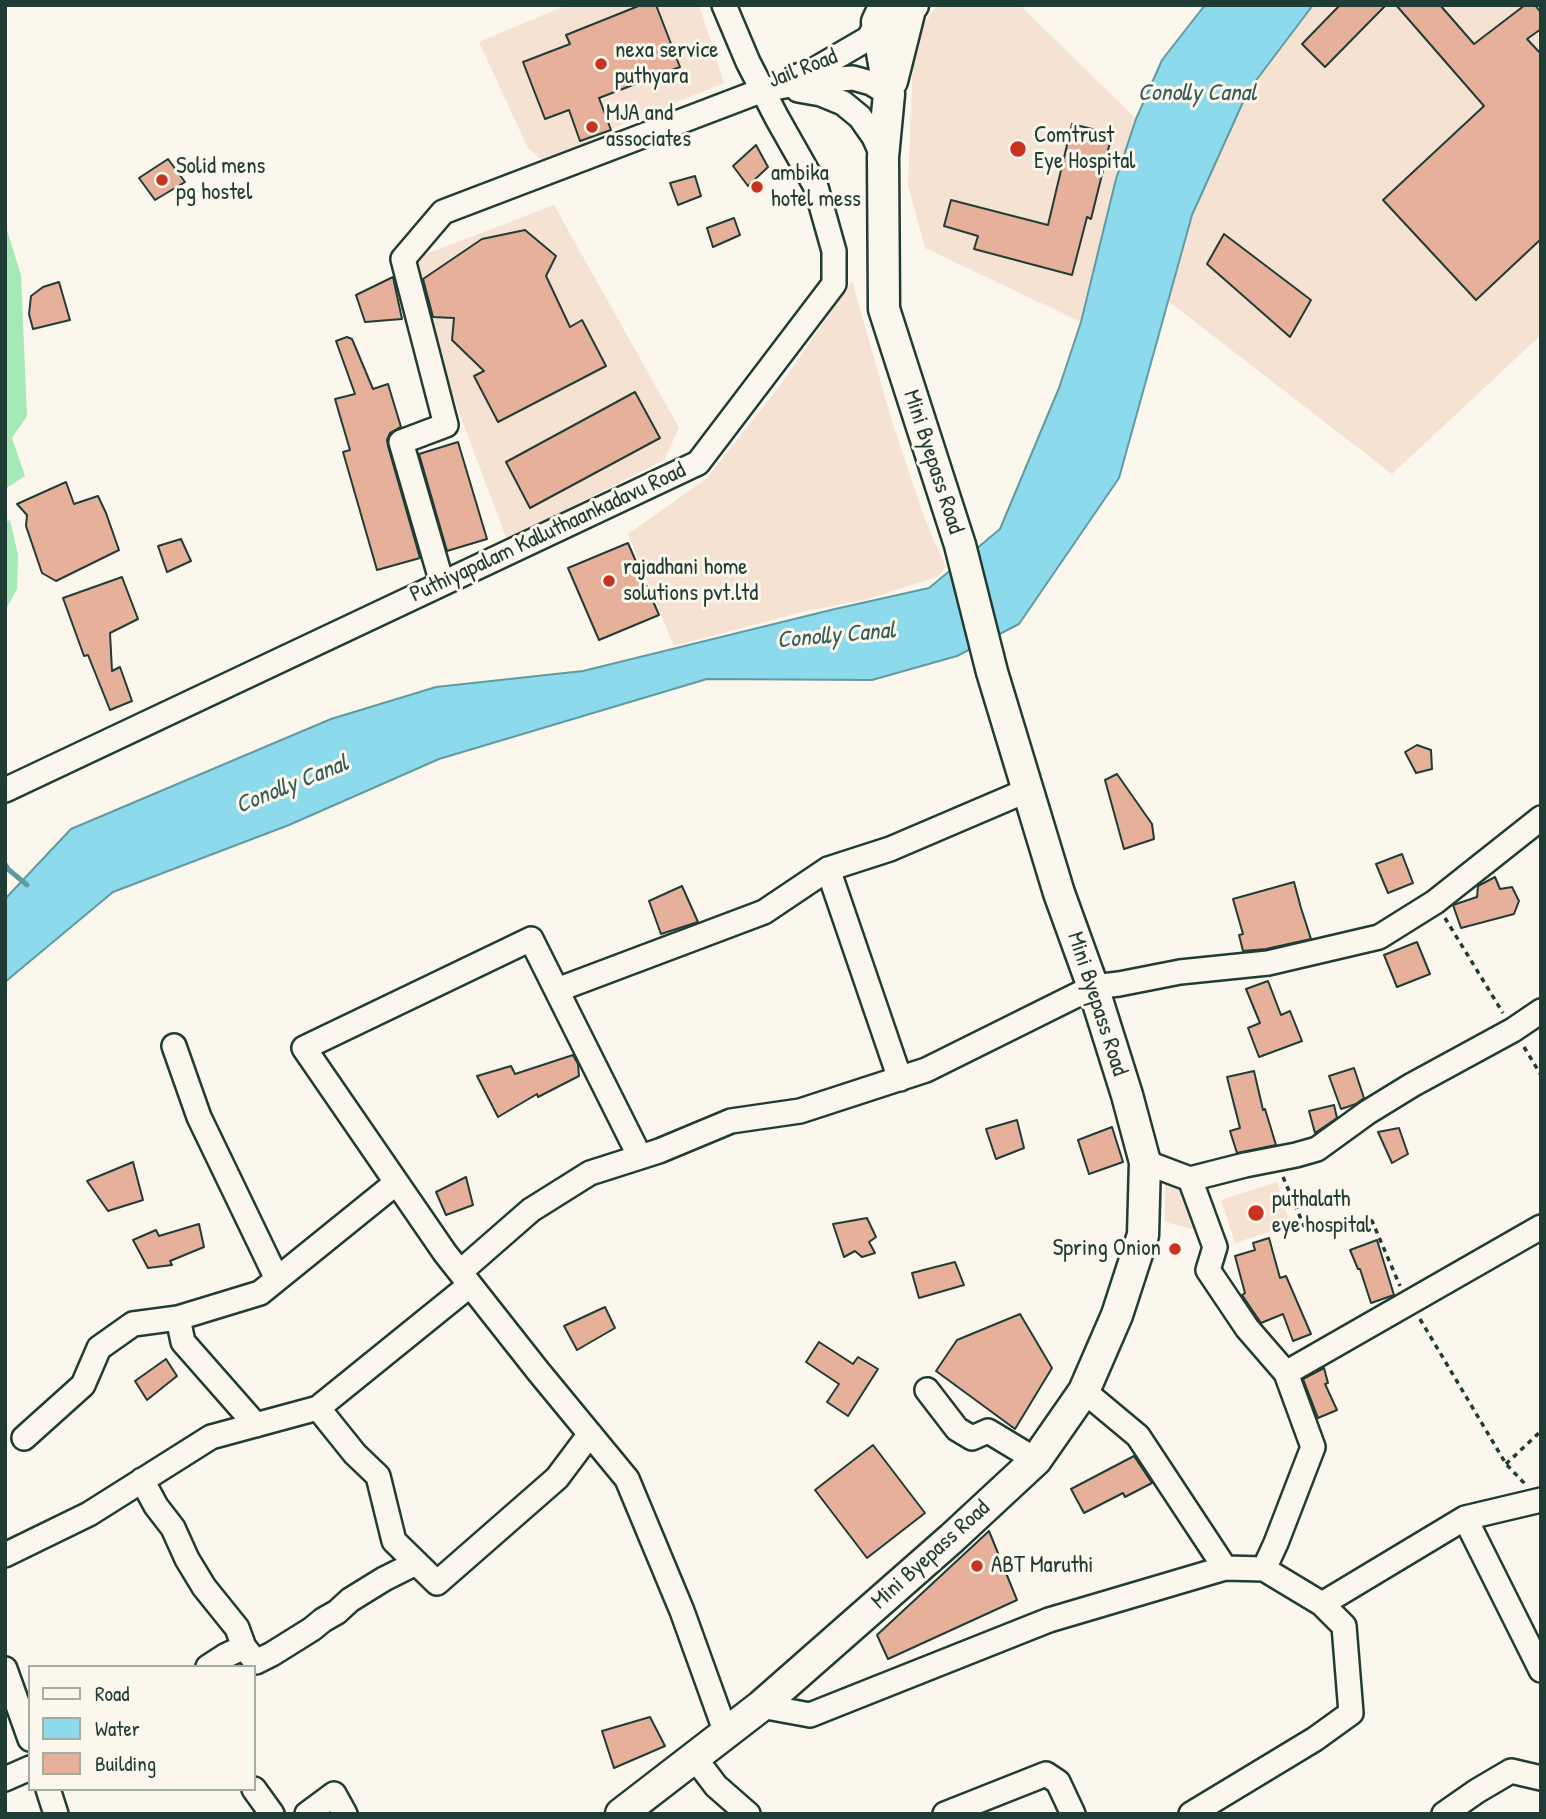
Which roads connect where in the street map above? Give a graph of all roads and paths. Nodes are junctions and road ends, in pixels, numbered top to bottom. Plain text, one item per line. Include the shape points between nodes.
1 (724, 5) edge
2 (913, 5) edge
3 (881, 14) edge
4 (763, 90) junction
5 (889, 94) junction
6 (883, 157) junction
7 (442, 583) junction
8 (5, 790) edge
9 (1028, 790) junction
10 (1539, 826) edge
11 (828, 869) junction
12 (1435, 902) junction
13 (1093, 987) junction
14 (557, 990) junction
15 (1541, 1011) edge
16 (1513, 1030) junction
17 (174, 1046) dead end
18 (1541, 1075) edge
19 (900, 1079) junction
20 (640, 1157) junction
21 (1144, 1162) junction
22 (1282, 1175) dead end
23 (1190, 1179) junction
24 (396, 1183) junction
25 (1541, 1227) edge
26 (465, 1278) junction
27 (277, 1279) junction
28 (1410, 1302) junction
29 (178, 1318) junction
30 (1286, 1373) junction
31 (927, 1390) dead end
32 (1084, 1391) junction
33 (318, 1408) junction
34 (256, 1425) junction
35 (1541, 1432) edge
36 (590, 1434) junction
37 (24, 1438) dead end
38 (1036, 1460) junction
39 (1506, 1464) junction
40 (142, 1480) junction
41 (1540, 1499) edge
42 (1465, 1518) junction
43 (5, 1555) edge
44 (416, 1563) junction
45 (1225, 1568) junction
46 (1264, 1569) junction
47 (1322, 1604) junction
48 (244, 1647) junction
49 (211, 1665) edge
50 (5, 1669) edge
51 (1541, 1670) edge
52 (761, 1706) junction
53 (726, 1732) junction
54 (28, 1733) edge
55 (694, 1757) junction
56 (28, 1769) edge
57 (1541, 1778) edge
58 (5, 1779) edge
59 (49, 1791) edge
60 (255, 1791) edge
61 (56, 1814) edge
62 (272, 1814) edge
63 (307, 1814) edge
64 (345, 1814) edge
65 (621, 1814) edge
66 (748, 1814) edge
67 (945, 1814) edge
68 (1073, 1814) edge
69 (1191, 1814) edge
70 (1444, 1814) edge

1 - 4 street, Jail Road
2 - 5 main road
3 - 4 street, Jail Road via 869,38 856,47
3 - 5 main road, Mini Byepass Road
4 - 5 street via 853,79
4 - 6 street via 803,90 843,103 860,117
4 - 7 street, Puthiyapalam Kalluthaankadavu Road via 816,187 834,251 834,284 698,463
4 - 7 street via 443,212 403,259 446,425 401,442
5 - 6 main road, Mini Byepass Road
6 - 9 main road, Mini Byepass Road via 884,309 960,545
7 - 8 street, Puthiyapalam Kalluthaankadavu Road
9 - 11 street via 890,849
9 - 13 main road, Mini Byepass Road
10 - 12 street
11 - 14 street via 764,912
11 - 19 street
12 - 13 street via 1379,937 1268,962
12 - 16 path
13 - 19 street
13 - 21 main road, Mini Byepass Road
14 - 20 street
14 - 24 street via 531,939 304,1048
15 - 16 street
16 - 18 path
16 - 23 street via 1412,1085 1317,1149
17 - 27 street via 199,1117
19 - 20 street via 800,1111 731,1121
20 - 26 street via 590,1173 531,1210
21 - 23 street
21 - 32 main road, Mini Byepass Road via 1143,1236 1117,1315
22 - 28 path via 1304,1226 1372,1221
23 - 30 street via 1215,1247 1208,1270 1247,1328
24 - 26 street
24 - 27 street
25 - 28 street
26 - 33 street
26 - 36 street
27 - 29 street via 260,1293
28 - 30 street
28 - 39 path
29 - 34 street via 183,1342
29 - 37 street via 133,1324 99,1348 83,1385
30 - 46 street via 1313,1447
31 - 38 street via 957,1429 972,1438 988,1431
32 - 38 main road, Mini Byepass Road
32 - 45 street via 1138,1436
33 - 34 street
33 - 44 street via 378,1476 394,1541
34 - 40 street via 211,1437
35 - 39 path
36 - 44 street via 557,1478 437,1583
36 - 53 street via 627,1479
38 - 52 main road, Mini Byepass Road
39 - 41 path
40 - 43 street via 89,1514
40 - 48 street via 204,1587 237,1628
41 - 42 street
42 - 47 street
42 - 51 street
44 - 48 street via 256,1662
45 - 46 street
45 - 52 street via 1049,1620 810,1716
46 - 47 street
47 - 69 street via 1344,1626 1351,1713
48 - 49 street
50 - 54 street
52 - 53 main road, Mini Byepass Road
53 - 55 main road, Mini Byepass Road
55 - 65 main road, Mini Byepass Road
55 - 66 street via 716,1786
56 - 58 street
57 - 70 street via 1510,1771
59 - 61 street
60 - 62 street
63 - 64 street via 334,1794
67 - 68 street via 1046,1774 1058,1782

